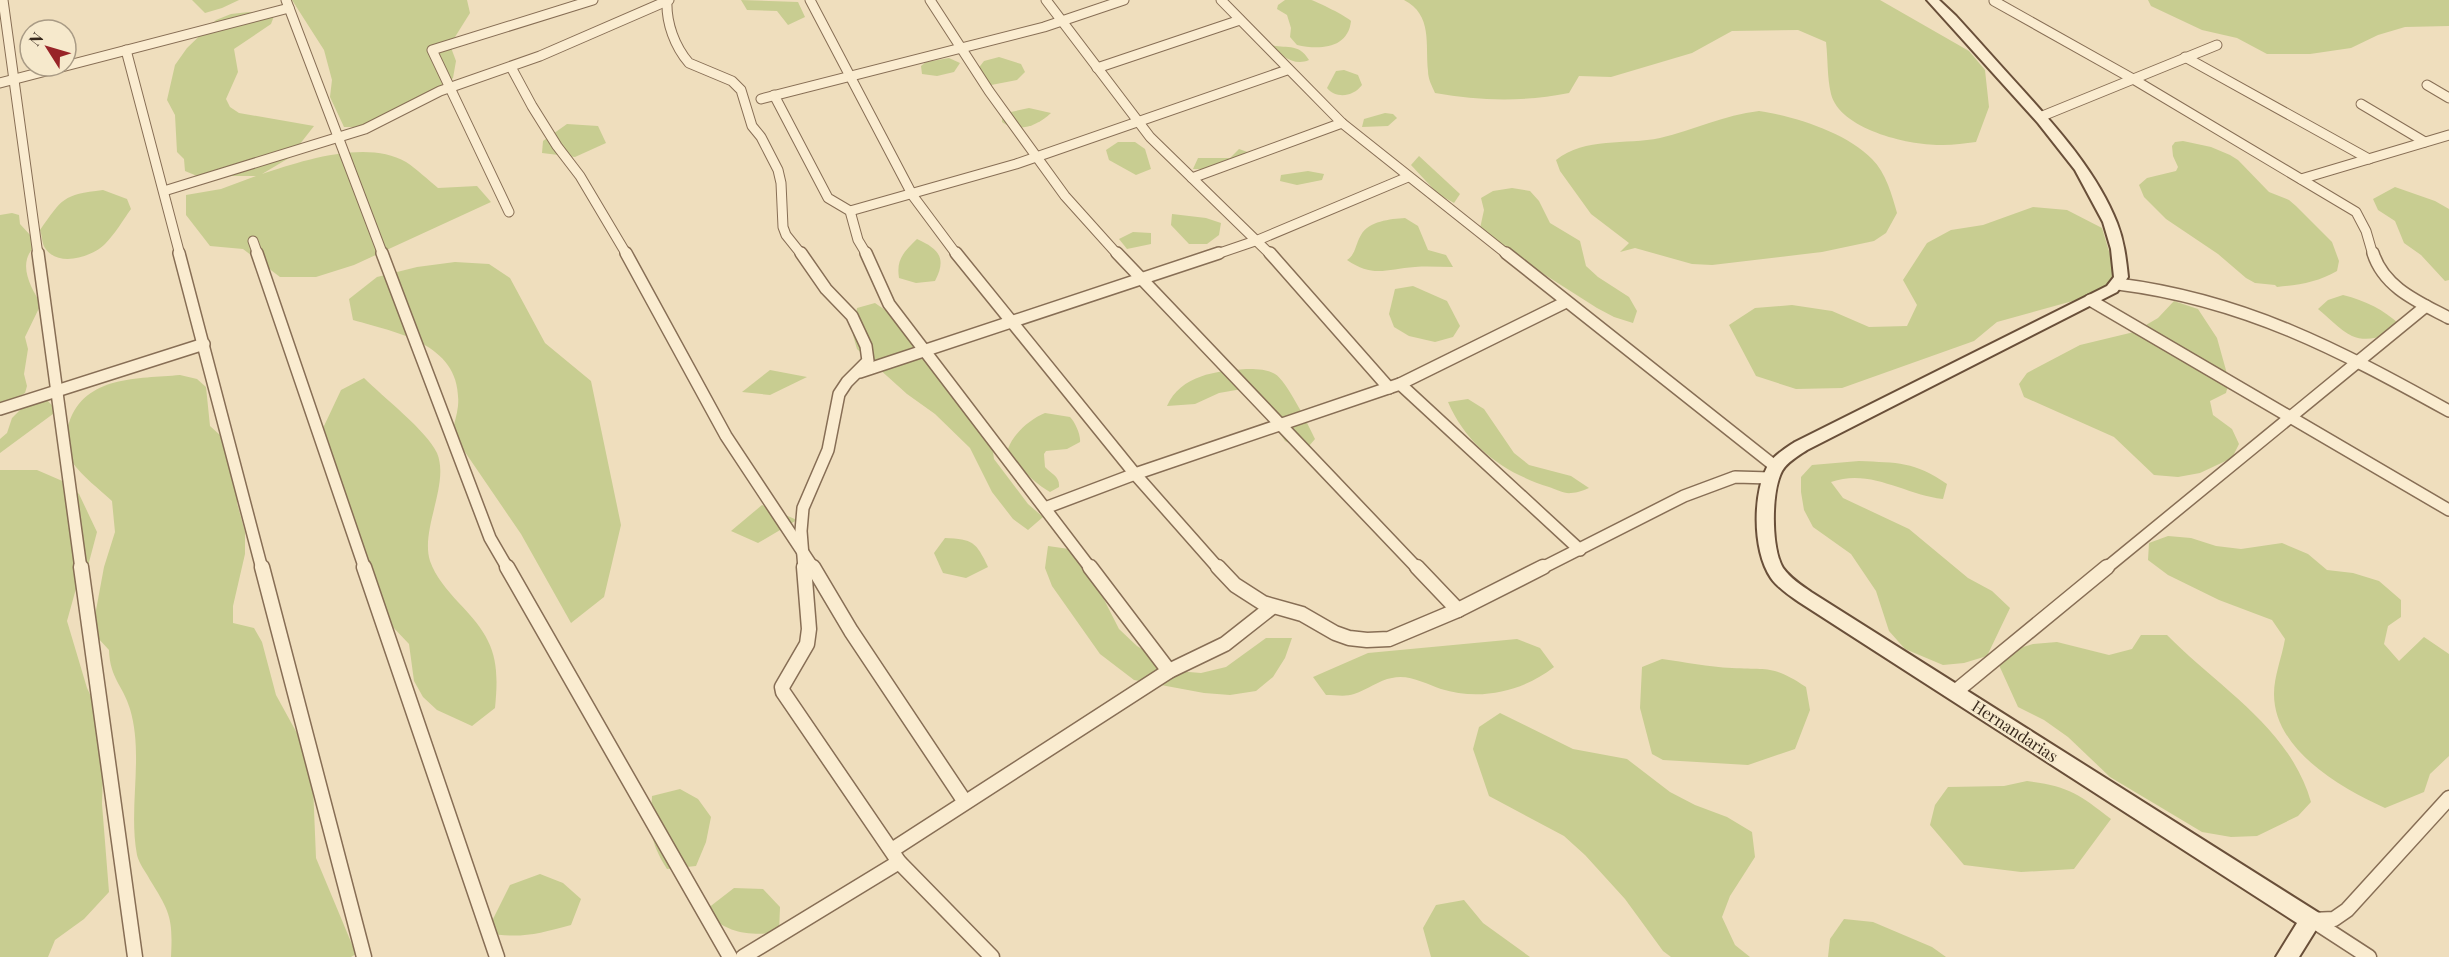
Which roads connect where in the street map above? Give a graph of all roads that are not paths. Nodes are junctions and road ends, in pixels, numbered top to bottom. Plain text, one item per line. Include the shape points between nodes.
1 (3, 0) edge
2 (592, 0) edge
3 (668, 0) edge
4 (810, 0) edge
5 (930, 0) edge
6 (1046, 0) edge
7 (1124, 0) edge
8 (1221, 0) edge
9 (1933, 0) edge
10 (1994, 1) edge
11 (288, 4) edge
12 (1240, 20) junction
13 (1062, 21) junction
14 (2217, 45) dead end
15 (961, 49) junction
16 (126, 50) junction
17 (2185, 57) junction
18 (511, 67) junction
19 (1097, 68) junction
20 (1287, 70) junction
21 (850, 77) junction
22 (2133, 79) junction
23 (14, 80) junction
24 (0, 83) edge
25 (2427, 85) dead end
26 (451, 87) junction
27 (774, 95) junction
28 (2449, 98) edge
29 (761, 99) dead end
30 (2361, 104) dead end
31 (2040, 117) junction
32 (1139, 123) junction
33 (1342, 123) junction
34 (2449, 135) edge
35 (339, 138) junction
36 (2425, 142) junction
37 (1036, 157) junction
38 (2368, 159) junction
39 (1408, 177) junction
40 (1192, 178) junction
41 (2301, 179) junction
42 (164, 190) junction
43 (913, 196) junction
44 (850, 211) junction
45 (509, 212) dead end
46 (1258, 240) junction
47 (253, 242) dead end
48 (1139, 278) junction
49 (2118, 284) junction
50 (2090, 300) junction
51 (1566, 302) junction
52 (2426, 306) junction
53 (2449, 318) edge
54 (1012, 321) junction
55 (204, 344) junction
56 (925, 351) junction
57 (2359, 361) junction
58 (860, 372) junction
59 (1394, 386) junction
60 (57, 391) junction
61 (0, 409) edge
62 (2449, 411) edge
63 (2289, 418) junction
64 (1280, 426) junction
65 (1774, 473) junction
66 (1135, 474) junction
67 (1045, 508) junction
68 (2449, 510) edge
69 (1581, 550) junction
70 (803, 552) junction
71 (1272, 607) junction
72 (1458, 610) junction
73 (1169, 671) junction
74 (1955, 692) junction
75 (2449, 798) edge
76 (965, 802) junction
77 (896, 856) junction
78 (2311, 920) junction
79 (135, 957) edge
80 (364, 957) edge
81 (497, 957) edge
82 (730, 957) edge
83 (742, 957) edge
84 (992, 957) edge
85 (2287, 957) edge
86 (2369, 957) edge

1 - 23 street
2 - 26 street via 432,50
3 - 18 street
3 - 58 street via 666,15 680,53 689,63 732,81 741,90 752,126 778,170 786,235 858,326 868,361
4 - 21 street
5 - 15 street
6 - 13 street
7 - 13 street
8 - 12 street
9 - 31 street
10 - 22 street
11 - 16 street
11 - 35 street
12 - 19 street
12 - 20 street
13 - 15 street
13 - 19 street
14 - 17 street
15 - 21 street
15 - 37 street
16 - 23 street
16 - 42 street
17 - 22 street
17 - 38 street
18 - 26 street
18 - 70 street via 627,254 726,436
19 - 32 street
20 - 32 street
20 - 33 street
21 - 27 street
21 - 43 street
22 - 31 street
22 - 41 street
23 - 24 street
23 - 60 street
25 - 28 street
26 - 35 street via 378,124
26 - 45 street
27 - 29 street
27 - 44 street via 828,198
30 - 36 street
31 - 49 street via 2082,172 2108,217 2119,245
32 - 37 street
32 - 40 street
33 - 39 street
33 - 40 street
34 - 36 street
35 - 42 street
35 - 82 street via 490,538
36 - 38 street
37 - 43 street
37 - 48 street via 1065,196
38 - 41 street
39 - 46 street
39 - 51 street
40 - 46 street
41 - 52 street via 2356,212 2378,268
42 - 55 street
43 - 44 street
43 - 54 street
44 - 56 street via 858,240 889,304
46 - 48 street
46 - 59 street
47 - 81 street
48 - 54 street
48 - 64 street
49 - 50 street
49 - 57 street via 2200,298
50 - 63 street
50 - 65 street via 1801,446 1785,457
51 - 59 street
51 - 65 street
52 - 53 street
52 - 57 street
54 - 56 street
54 - 66 street
55 - 60 street
55 - 80 street
56 - 58 street
56 - 67 street
57 - 62 street
57 - 63 street
58 - 70 street via 840,394 828,450 803,508
59 - 64 street
59 - 69 street
60 - 61 street
60 - 79 street
63 - 68 street
63 - 74 street
64 - 66 street
64 - 72 street
65 - 69 street via 1736,477 1684,495
65 - 74 street, Hernandarias via 1766,500 1770,554 1780,578
66 - 67 street
66 - 71 street via 1223,573 1250,596
67 - 73 street
69 - 72 street
70 - 76 street
70 - 77 street via 807,644 782,687 783,692
71 - 72 street via 1302,614 1349,638 1367,640 1389,639
71 - 73 street via 1225,644
73 - 76 street
74 - 78 street, Hernandarias
75 - 78 street via 2347,910 2334,919
76 - 77 street
77 - 83 street
77 - 84 street
78 - 85 street
78 - 86 street

